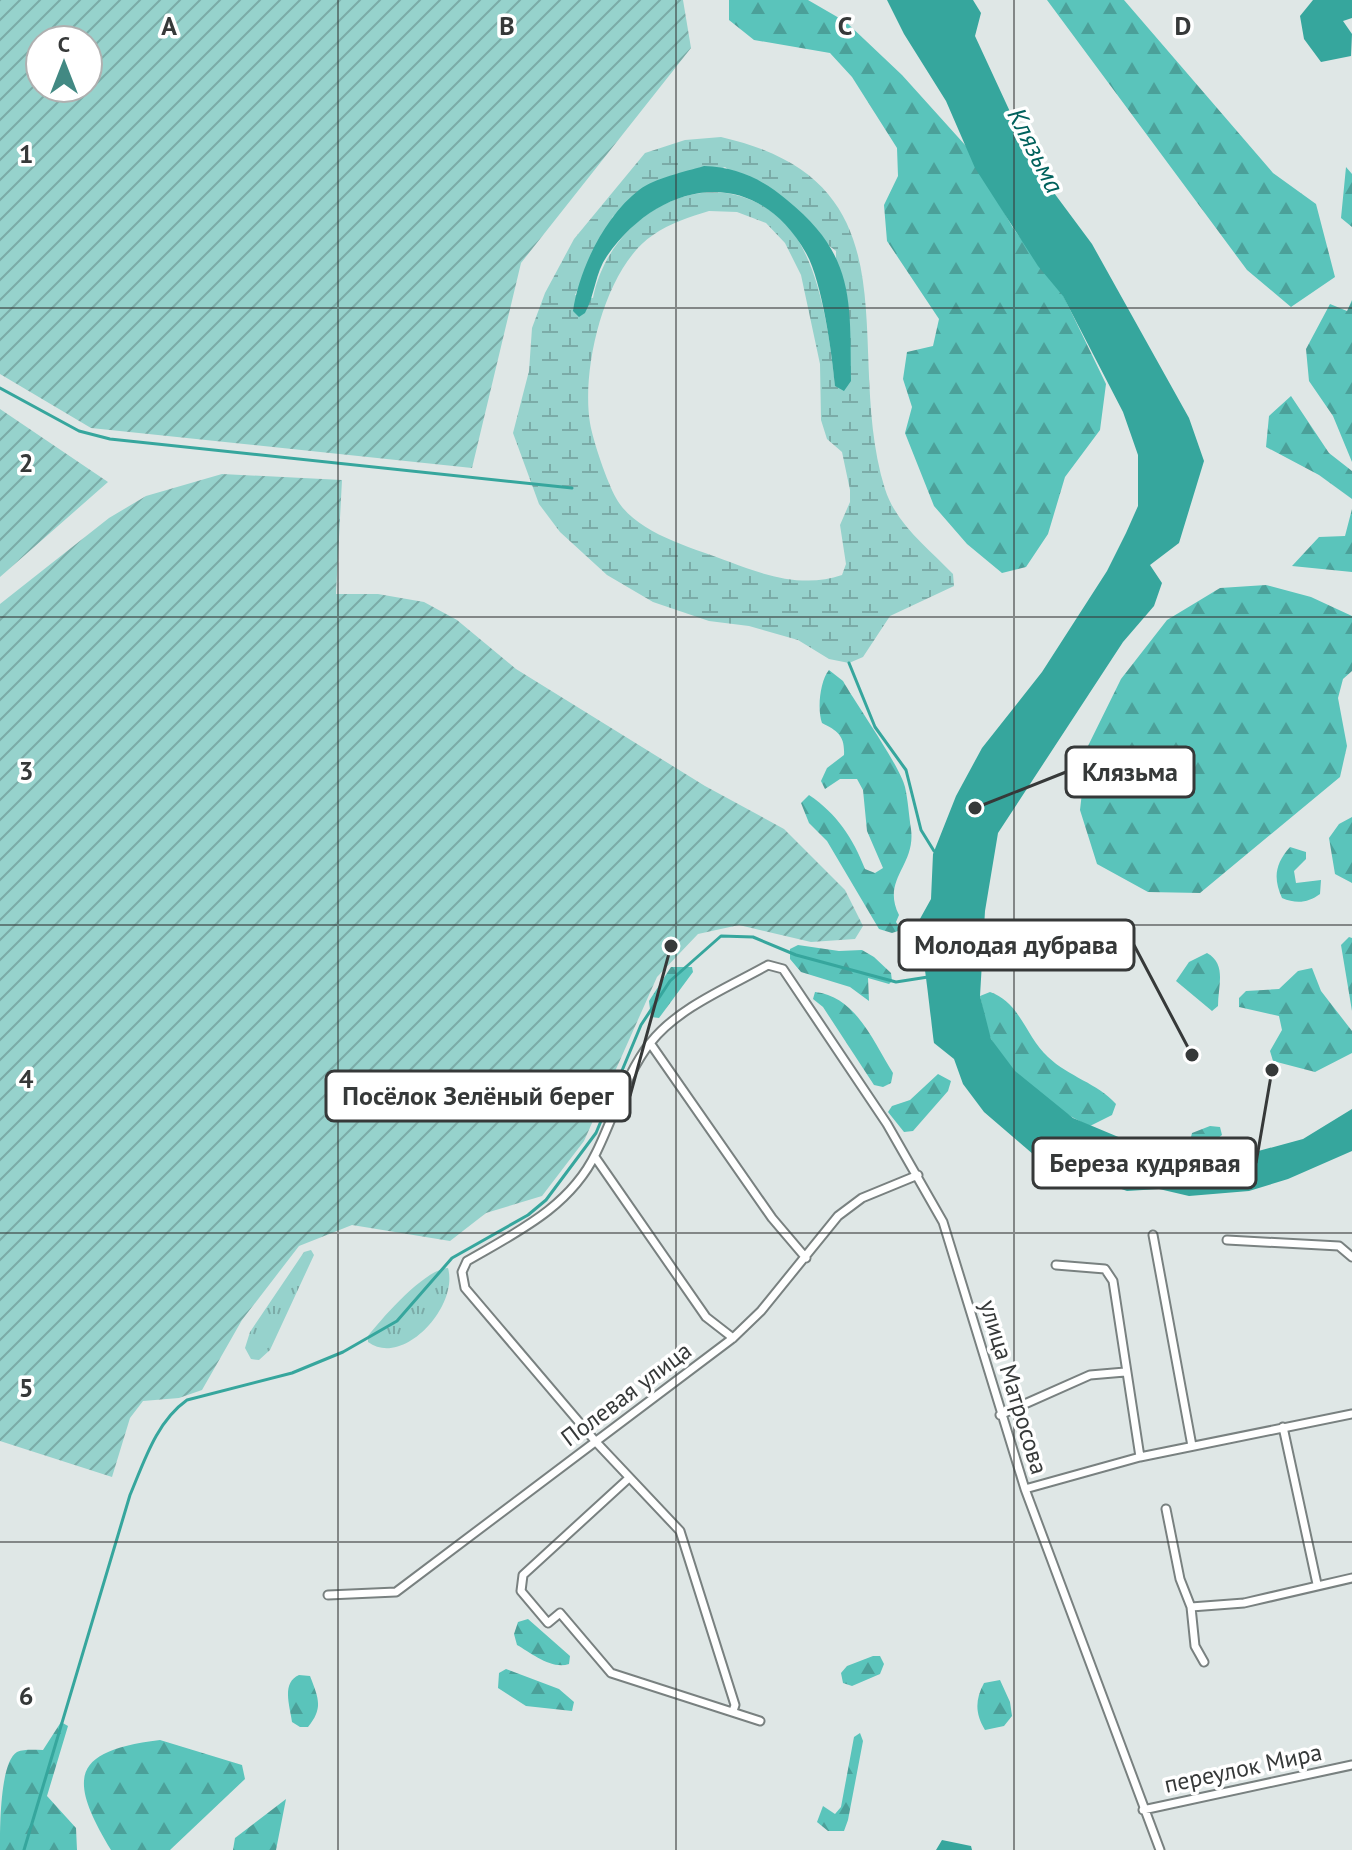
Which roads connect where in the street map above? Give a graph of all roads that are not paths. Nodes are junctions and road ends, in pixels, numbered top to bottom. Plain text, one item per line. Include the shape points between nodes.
1 (650, 1043) junction
2 (595, 1157) junction
3 (918, 1175) junction
4 (1153, 1235) dead end
5 (1227, 1240) dead end
6 (1352, 1257) edge
7 (806, 1258) junction
8 (1056, 1265) dead end
9 (733, 1338) junction
10 (1125, 1372) junction
11 (1352, 1414) edge
12 (1000, 1415) junction
13 (1283, 1427) junction
14 (596, 1442) junction
15 (1192, 1446) junction
16 (1140, 1457) junction
17 (629, 1478) junction
18 (1025, 1489) junction
19 (1166, 1509) dead end
20 (1352, 1578) edge
21 (1317, 1584) junction
22 (328, 1595) dead end
23 (1191, 1607) junction
24 (1204, 1662) dead end
25 (733, 1711) junction
26 (760, 1721) dead end
27 (1352, 1765) edge
28 (1143, 1810) junction
29 (1160, 1850) edge

1 - 2 street
1 - 3 street, улица Матросова via 672,1020 776,965
1 - 7 street via 772,1218
2 - 9 street via 706,1317
2 - 14 street via 548,1212 467,1261 462,1272 465,1288
3 - 7 street, Полевая улица via 862,1198 838,1216
3 - 12 street, улица Матросова via 943,1222
4 - 15 street
5 - 6 street via 1339,1246
7 - 9 street, Полевая улица
8 - 10 street via 1105,1269 1113,1281
9 - 14 street, Полевая улица
10 - 12 street via 1090,1375
10 - 16 street
11 - 13 street
12 - 18 street, улица Матросова
13 - 15 street
13 - 21 street
14 - 17 street
14 - 22 street, Полевая улица via 396,1592
15 - 16 street
16 - 18 street
17 - 25 street via 685,1542
17 - 25 street via 523,1575 521,1591 548,1623 560,1613 611,1673
18 - 28 street, улица Матросова
19 - 23 street
20 - 21 street
21 - 23 street via 1244,1603
23 - 24 street via 1195,1646
25 - 26 street
27 - 28 street, переулок Мира
28 - 29 street, улица Матросова

